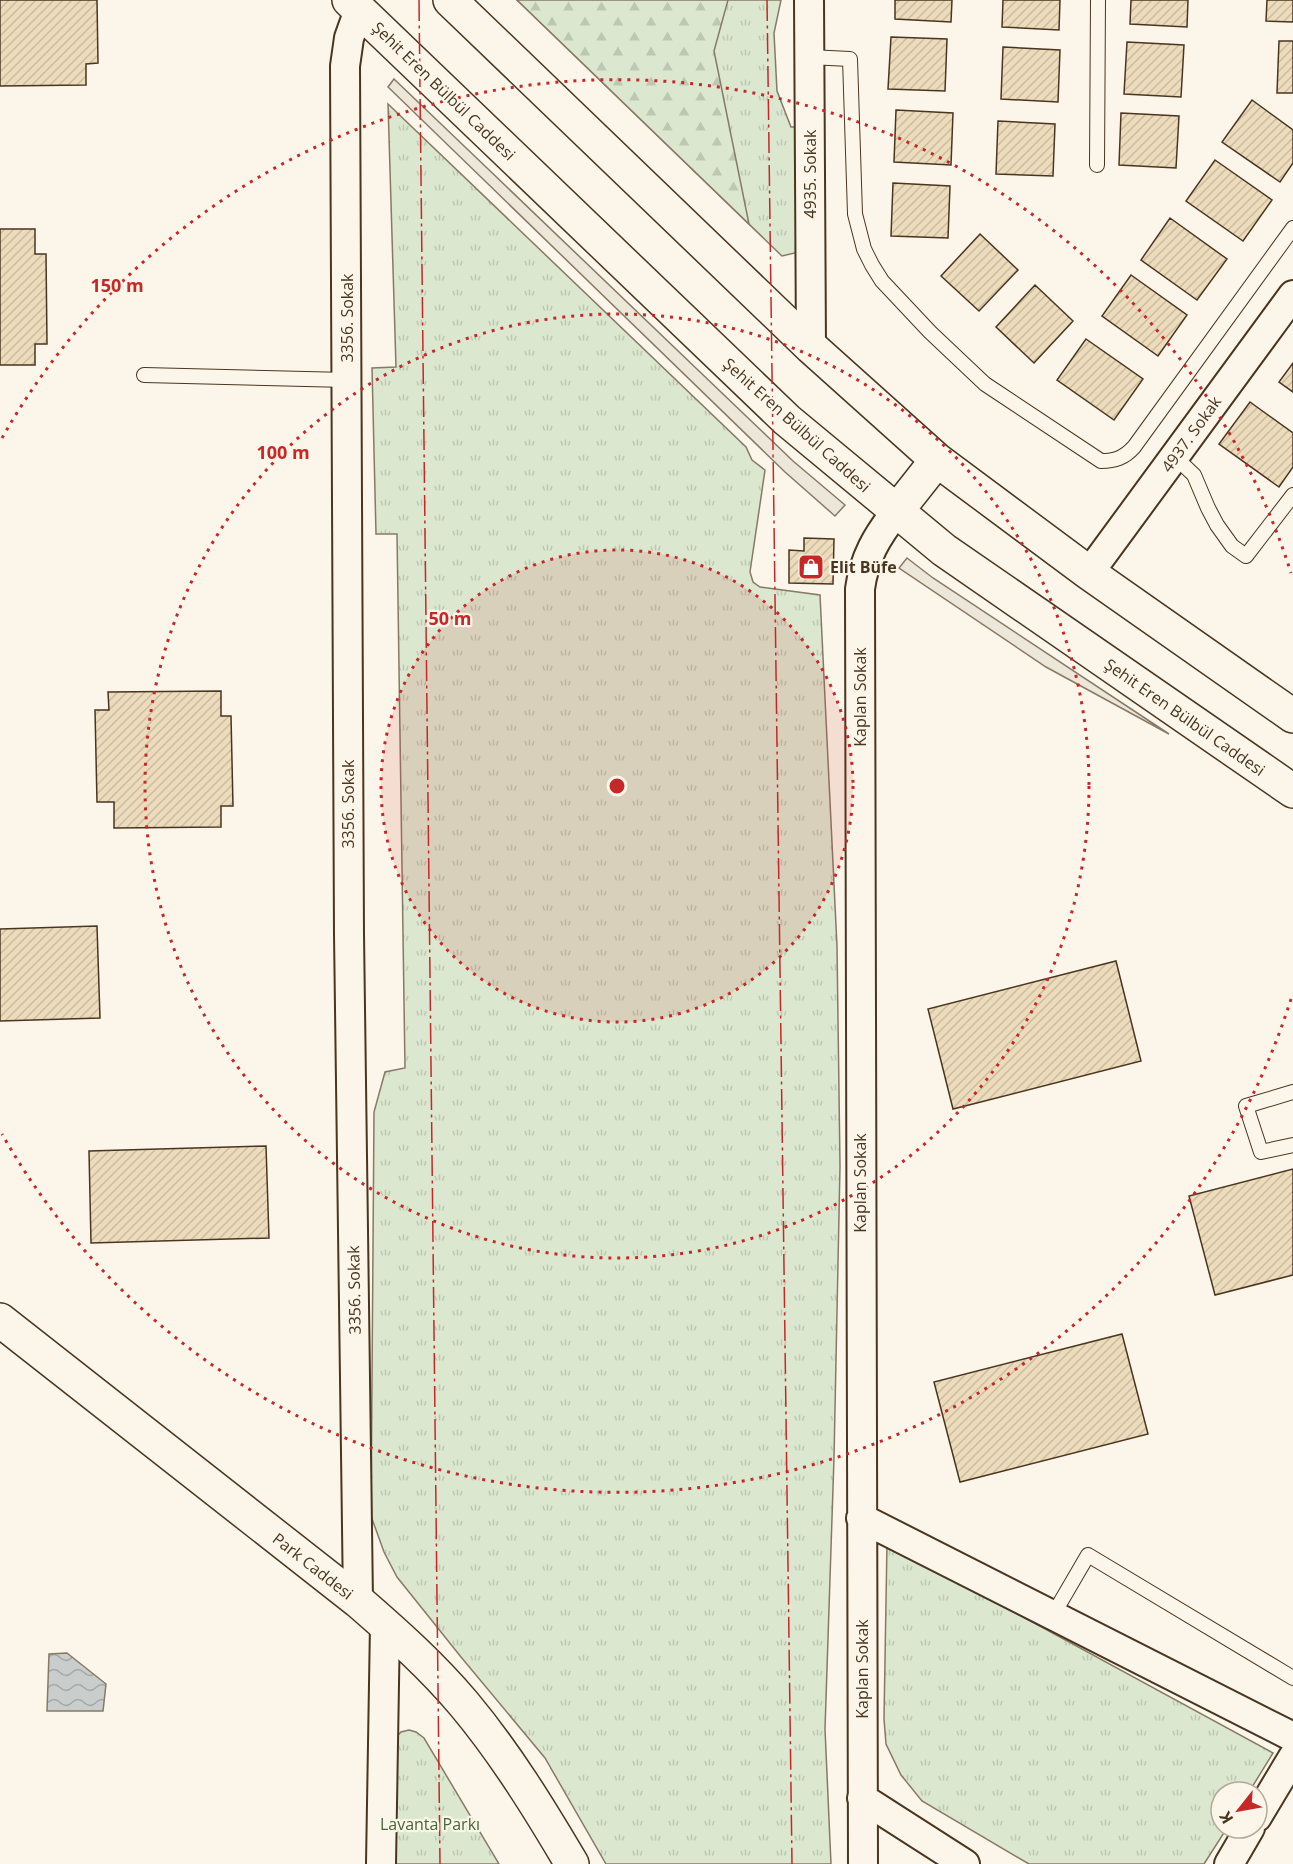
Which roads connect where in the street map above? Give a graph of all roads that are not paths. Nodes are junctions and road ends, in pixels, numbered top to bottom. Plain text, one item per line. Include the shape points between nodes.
1 (450, 0) edge
2 (809, 0) edge
3 (1098, 0) edge
4 (354, 5) edge
5 (808, 57) junction
6 (1097, 165) dead end
7 (1293, 228) edge
8 (1293, 295) edge
9 (811, 347) junction
10 (144, 375) dead end
11 (347, 380) junction
12 (1175, 457) junction
13 (937, 460) junction
14 (1293, 495) edge
15 (896, 512) junction
16 (1089, 573) junction
17 (1293, 716) edge
18 (1293, 791) edge
19 (1293, 1092) edge
20 (1293, 1146) edge
21 (0, 1320) edge
22 (861, 1518) junction
23 (358, 1601) junction
24 (1053, 1615) junction
25 (385, 1624) junction
26 (1293, 1678) edge
27 (1293, 1737) edge
28 (1293, 1757) edge
29 (1269, 1797) edge
30 (862, 1798) junction
31 (1243, 1840) edge
32 (381, 1864) edge
33 (572, 1864) edge
34 (863, 1864) edge
35 (965, 1864) edge
36 (1229, 1864) edge

1 - 9 main road
2 - 5 street, 4935. Sokak
3 - 6 lane
4 - 11 street, 3356. Sokak via 345,66
4 - 15 main road, Şehit Eren Bülbül Caddesi via 787,420
5 - 7 lane via 850,59 855,214 864,249 882,281 985,384 1101,461 1117,460 1134,447
5 - 9 street, 4935. Sokak
8 - 12 street, 4937. Sokak
9 - 13 main road
10 - 11 lane
11 - 23 street, 3356. Sokak
12 - 14 lane via 1194,475 1217,525 1232,546 1246,556
12 - 16 street, 4937. Sokak
13 - 15 main road
13 - 16 main road
15 - 18 main road, Şehit Eren Bülbül Caddesi via 944,550
15 - 22 street, Kaplan Sokak via 875,541 860,589
16 - 17 main road
19 - 20 lane via 1246,1106 1261,1152
21 - 23 main road, Park Caddesi
22 - 24 street
22 - 30 street, Kaplan Sokak
23 - 25 main road, Park Caddesi
24 - 26 lane via 1088,1555
24 - 27 street
25 - 32 street
25 - 33 main road, Park Caddesi via 463,1704 502,1754 537,1803
28 - 29 street
30 - 34 street, Kaplan Sokak
30 - 35 street
31 - 36 street

